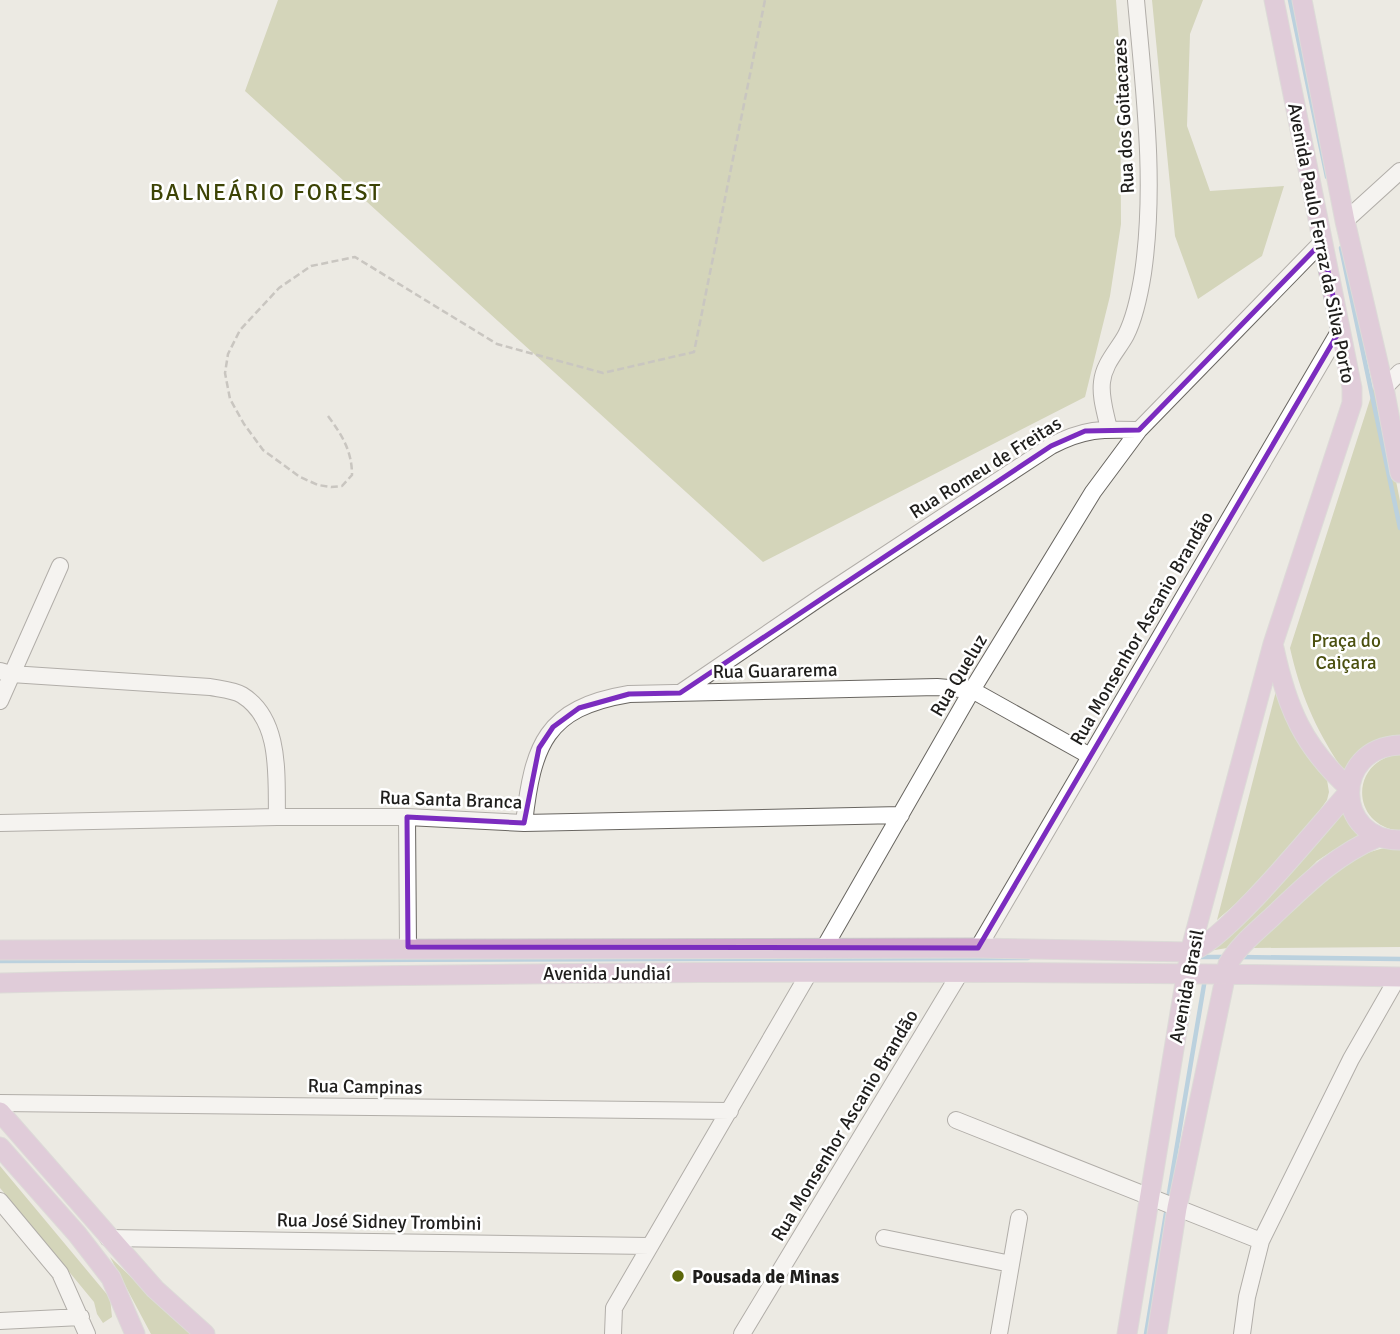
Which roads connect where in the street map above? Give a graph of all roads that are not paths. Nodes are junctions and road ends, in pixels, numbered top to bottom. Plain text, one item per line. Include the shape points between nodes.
1 (1136, 0) edge
2 (1274, 0) edge
3 (1302, 0) edge
4 (1400, 171) edge
5 (1345, 221) junction
6 (1322, 242) junction
7 (1340, 330) junction
8 (1400, 372) edge
9 (1384, 387) junction
10 (1109, 430) junction
11 (1139, 430) junction
12 (1400, 473) edge
13 (60, 566) dead end
14 (1273, 644) junction
15 (6, 672) edge
16 (972, 690) junction
17 (680, 693) junction
18 (0, 701) edge
19 (1400, 746) edge
20 (1090, 756) junction
21 (1348, 790) junction
22 (901, 816) junction
23 (277, 817) junction
24 (407, 817) junction
25 (0, 823) edge
26 (524, 823) junction
27 (1378, 837) junction
28 (1400, 840) edge
29 (408, 947) junction
30 (824, 948) junction
31 (978, 948) junction
32 (0, 950) edge
33 (1202, 966) junction
34 (809, 973) junction
35 (960, 973) junction
36 (1399, 977) edge
37 (0, 983) edge
38 (0, 1103) edge
39 (730, 1111) junction
40 (0, 1112) edge
41 (956, 1120) dead end
42 (0, 1147) edge
43 (0, 1201) edge
44 (1164, 1203) junction
45 (1019, 1218) dead end
46 (108, 1238) junction
47 (884, 1238) dead end
48 (1261, 1241) junction
49 (650, 1246) junction
50 (1011, 1265) junction
51 (81, 1317) junction
52 (0, 1321) edge
53 (87, 1334) edge
54 (135, 1334) edge
55 (205, 1334) edge
56 (612, 1334) edge
57 (742, 1334) edge
58 (999, 1334) edge
59 (1127, 1334) edge
60 (1157, 1334) edge
61 (1242, 1334) edge

1 - 10 street, Rua dos Goitacazes via 1149,195 1133,315 1102,384
2 - 6 main road, Avenida Paulo Ferraz da Silva Porto
3 - 5 main road, Avenida Paulo Ferraz da Silva Porto
4 - 5 street
5 - 9 main road, Avenida Paulo Ferraz da Silva Porto
6 - 7 main road, Avenida Paulo Ferraz da Silva Porto
6 - 11 street
7 - 14 main road, Avenida Paulo Ferraz da Silva Porto via 1352,388 1349,416
7 - 20 street, Rua Monsenhor Ascanio Brandão
8 - 9 street
9 - 12 main road, Avenida Paulo Ferraz da Silva Porto
10 - 11 street, Rua Romeu de Freitas
10 - 17 street, Rua Romeu de Freitas via 1085,431 1051,446
11 - 16 street, Rua Queluz via 1093,492
13 - 15 street
14 - 21 main road via 1283,689 1296,719 1310,745
14 - 33 main road, Avenida Brasil
15 - 18 street
15 - 23 street via 210,687 241,694 262,713 274,748
16 - 17 street, Rua Guararema
16 - 20 street, Rua Guararema
16 - 22 street, Rua Queluz
17 - 26 street, Rua Guararema via 600,699 553,727 539,748 529,780
19 - 21 main road via 1387,746 1361,762 1350,777
20 - 31 street, Rua Monsenhor Ascanio Brandão
21 - 27 main road via 1356,816
21 - 33 main road via 1244,910 1208,942
22 - 26 street, Rua Santa Branca
22 - 30 street, Rua Queluz
23 - 24 street, Rua Santa Branca
23 - 25 street, Rua Santa Branca
24 - 26 street, Rua Santa Branca
24 - 29 street
27 - 28 main road
27 - 33 main road via 1328,864 1243,944
29 - 30 main road, Avenida Jundiaí
29 - 32 main road, Avenida Jundiaí
30 - 31 main road, Avenida Jundiaí
31 - 33 main road, Avenida Jundiaí
33 - 35 main road, Avenida Jundiaí
33 - 36 main road
33 - 44 main road, Avenida Brasil
33 - 44 main road, Avenida Brasil
34 - 35 main road, Avenida Jundiaí
34 - 37 main road, Avenida Jundiaí via 404,974
34 - 39 street
35 - 57 street, Rua Monsenhor Ascanio Brandão
36 - 48 street via 1351,1059
38 - 39 street, Rua Campinas
39 - 49 street
40 - 46 main road
41 - 44 street
42 - 54 main road via 111,1278
43 - 51 street via 60,1273
44 - 48 street
44 - 59 main road, Avenida Brasil
44 - 60 main road, Avenida Brasil
45 - 50 street
46 - 49 street, Rua José Sidney Trombini
46 - 55 main road
47 - 50 street
48 - 61 street
49 - 56 street via 614,1308
50 - 58 street
51 - 52 street
51 - 53 street

